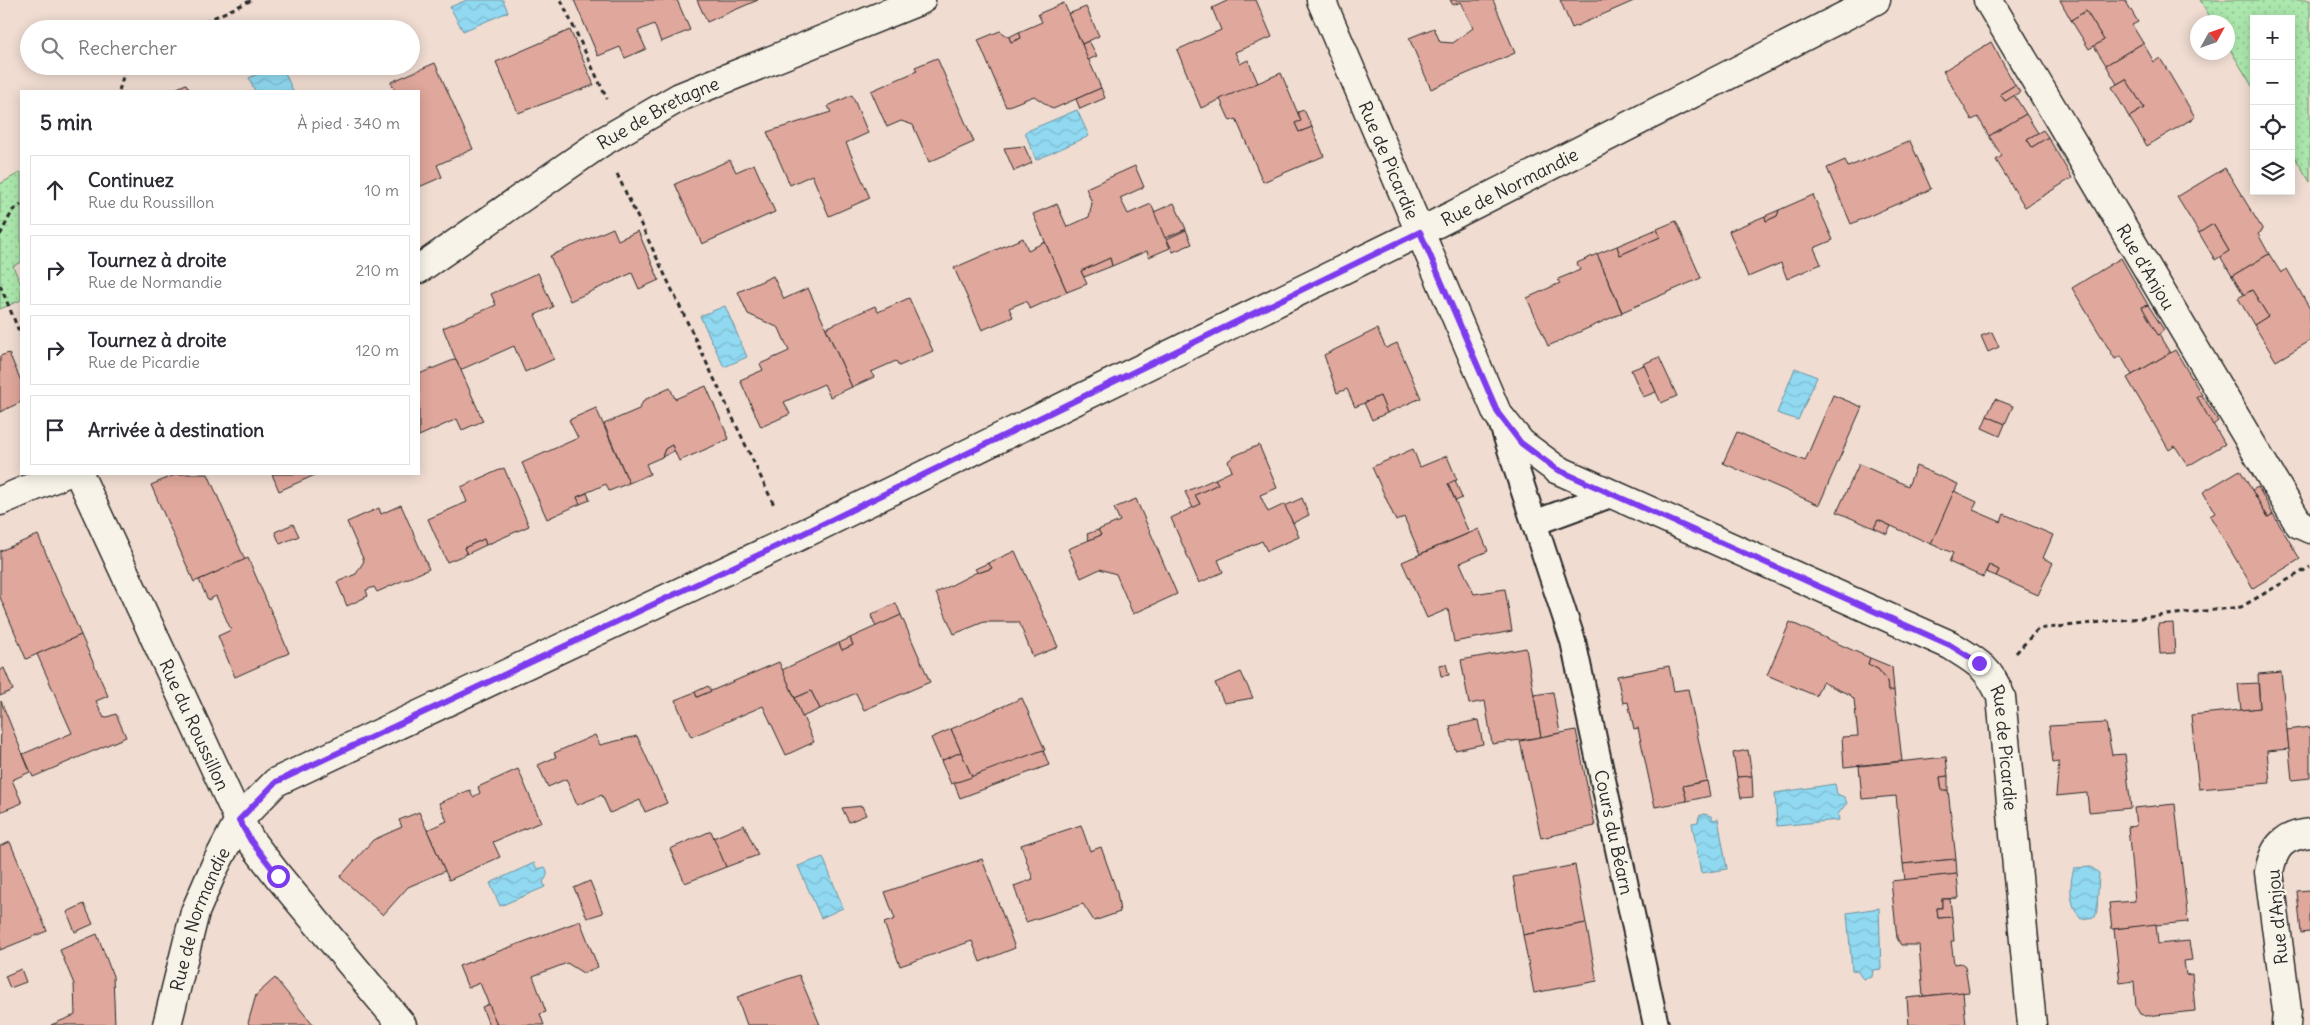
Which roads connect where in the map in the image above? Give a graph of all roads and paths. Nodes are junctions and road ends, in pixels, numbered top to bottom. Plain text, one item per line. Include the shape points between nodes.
1 (252, 0) edge
2 (561, 0) edge
3 (921, 0) edge
4 (1321, 0) edge
5 (1876, 0) edge
6 (1988, 0) edge
7 (209, 20) edge
8 (123, 75) edge
9 (119, 90) edge
10 (611, 136) junction
11 (20, 206) edge
12 (1420, 232) junction
13 (0, 235) edge
14 (420, 268) edge
15 (0, 286) edge
16 (20, 334) edge
17 (1498, 413) junction
18 (62, 475) edge
19 (79, 475) edge
20 (1613, 494) junction
21 (0, 501) edge
22 (1534, 523) junction
23 (2310, 529) edge
24 (788, 541) junction
25 (2310, 567) edge
26 (1993, 677) junction
27 (239, 820) junction
28 (2310, 833) edge
29 (167, 1025) edge
30 (402, 1025) edge
31 (1656, 1025) edge
32 (2032, 1025) edge
33 (2286, 1025) edge

1 - 7 path
2 - 10 path
3 - 10 street, Rue de Bretagne via 680,97
4 - 12 street, Rue de Picardie
5 - 12 street, Rue de Normandie
6 - 23 street, Rue d'Anjou via 2299,524
8 - 9 path
10 - 14 street, Rue de Bretagne
10 - 24 path
11 - 13 path via 13,210
12 - 17 street, Rue de Picardie
12 - 24 street, Rue de Normandie
15 - 16 path
17 - 20 street, Rue de Picardie via 1521,443 1556,469
17 - 22 lane, Cours du Béarn
18 - 21 street
19 - 27 street, Rue du Roussillon
20 - 22 lane
20 - 26 street, Rue de Picardie via 1950,645 1979,663
22 - 31 lane, Cours du Béarn via 1573,641
24 - 27 street, Rue de Normandie via 276,782
25 - 26 path via 2241,607 2038,629
26 - 32 street, Rue de Picardie via 2001,698
27 - 29 street, Rue de Normandie via 195,912
27 - 30 street, Rue du Roussillon via 278,876
28 - 33 street, Rue d'Anjou via 2282,840 2272,855 2269,872

